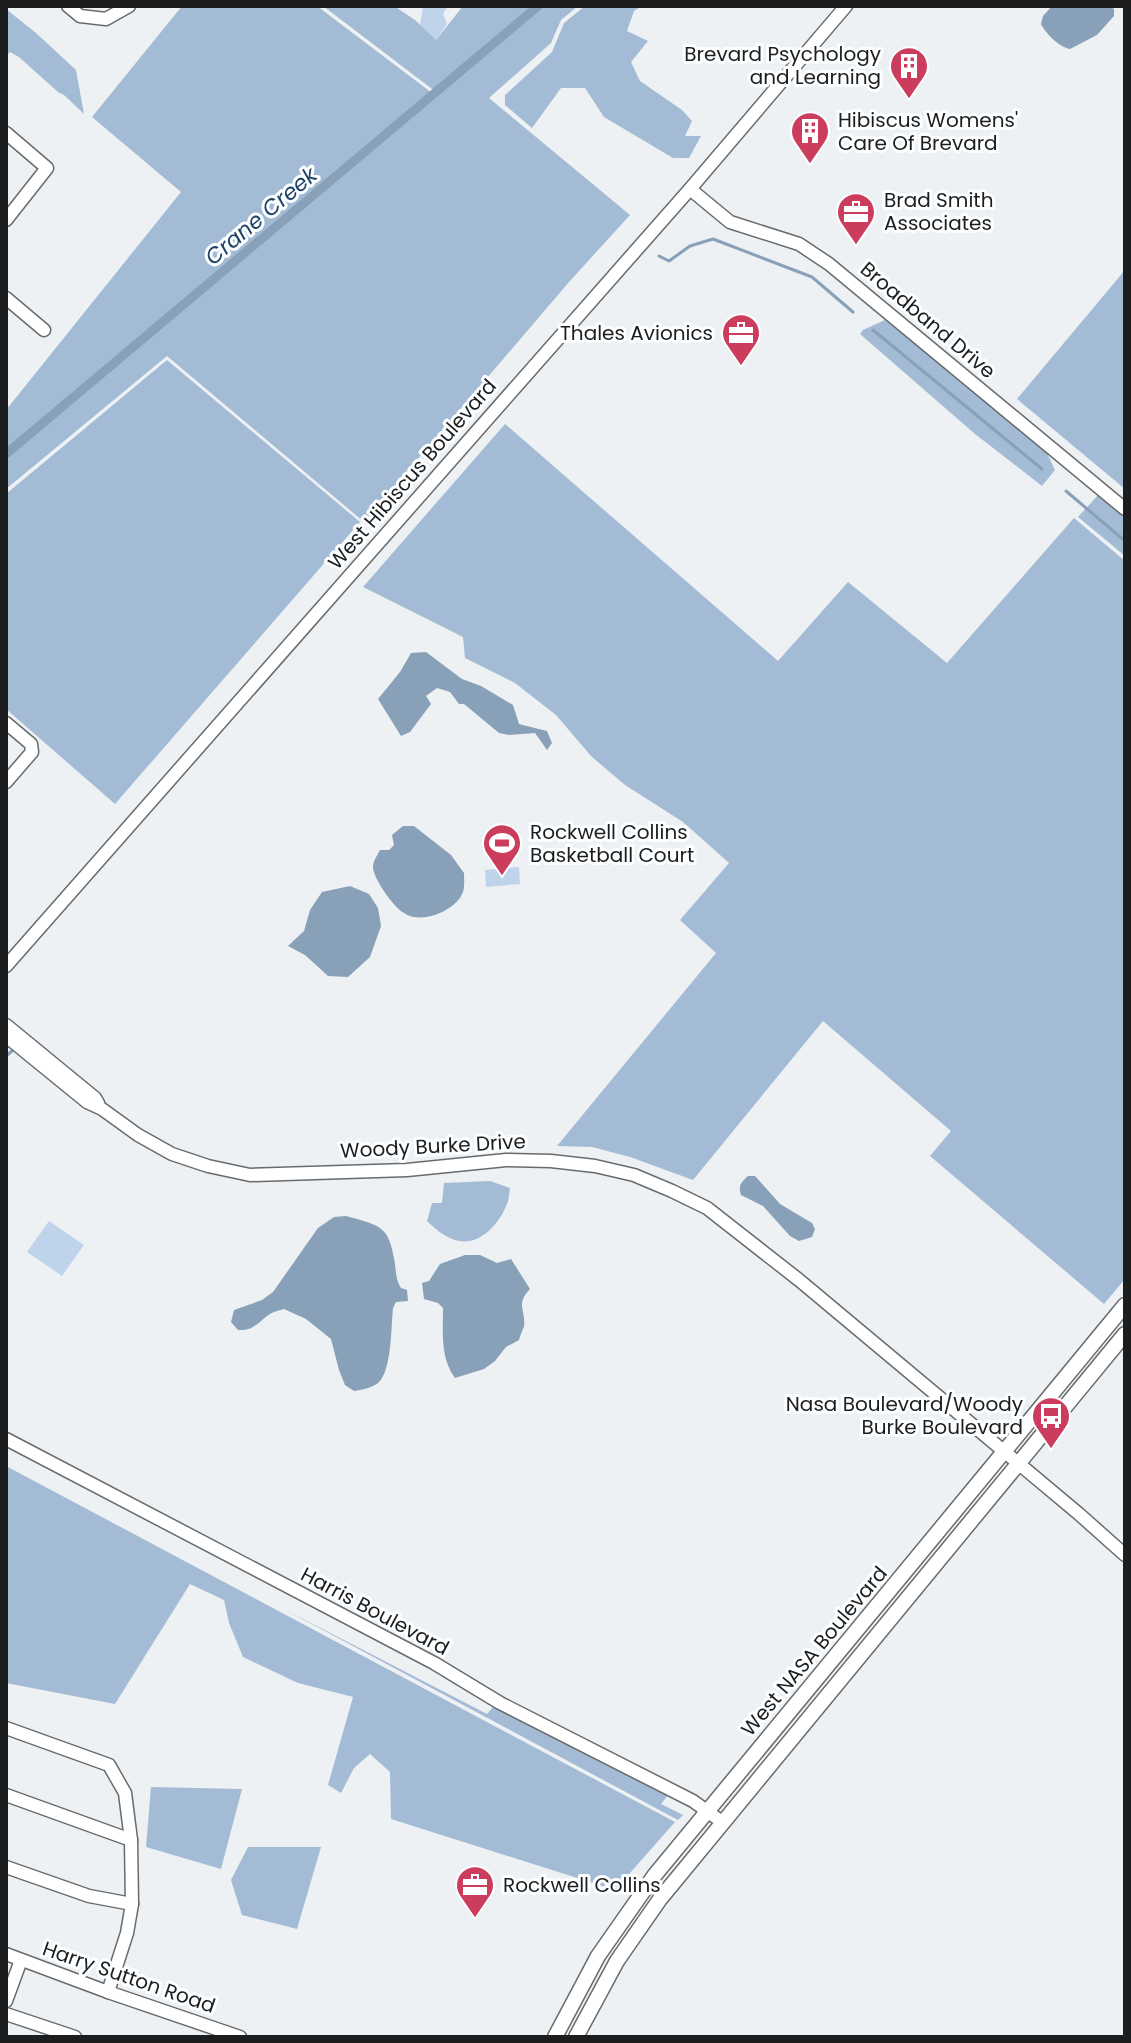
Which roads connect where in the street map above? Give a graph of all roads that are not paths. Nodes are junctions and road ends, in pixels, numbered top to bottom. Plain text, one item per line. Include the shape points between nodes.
1 (68, 6) edge
2 (129, 6) edge
3 (846, 6) edge
4 (6, 133) edge
5 (690, 189) junction
6 (6, 220) edge
7 (6, 298) edge
8 (44, 330) dead end
9 (1125, 509) edge
10 (6, 723) edge
11 (6, 782) edge
12 (6, 966) edge
13 (6, 1025) edge
14 (6, 1036) edge
15 (102, 1109) junction
16 (1125, 1305) edge
17 (1125, 1334) edge
18 (6, 1439) edge
19 (1003, 1452) junction
20 (1018, 1464) junction
21 (1125, 1555) edge
22 (800, 1700) junction
23 (814, 1712) junction
24 (6, 1728) edge
25 (6, 1795) edge
26 (708, 1811) junction
27 (722, 1822) junction
28 (131, 1840) junction
29 (6, 1867) edge
30 (132, 1904) junction
31 (6, 1954) edge
32 (21, 1960) junction
33 (108, 1992) junction
34 (6, 2001) edge
35 (6, 2014) edge
36 (43, 2032) edge
37 (213, 2033) edge
38 (75, 2037) edge
39 (240, 2037) edge
40 (555, 2037) edge
41 (576, 2037) edge

1 - 2 street via 80,16 106,19
3 - 5 street, West Hibiscus Boulevard
4 - 6 street via 47,168
5 - 9 street, Broadband Drive via 730,222 799,244 829,264
5 - 12 street, West Hibiscus Boulevard
7 - 8 street
10 - 11 street via 31,744 32,752
13 - 15 street, Woody Burke Drive
14 - 15 street, Woody Burke Drive
15 - 19 street, Woody Burke Drive via 172,1154 250,1175 407,1170 506,1160 595,1166 634,1175 707,1208
16 - 19 main road, West NASA Boulevard
17 - 20 main road, West NASA Boulevard
18 - 26 street, Harris Boulevard
19 - 20 street, Woody Burke Drive
19 - 22 main road, West NASA Boulevard
20 - 21 street, Woody Burke Drive
20 - 23 main road, West NASA Boulevard
22 - 23 main road
22 - 26 main road, West NASA Boulevard
23 - 27 main road, West NASA Boulevard
24 - 28 street via 109,1765 125,1793
25 - 28 street
26 - 27 street, Harris Boulevard
26 - 40 main road, West NASA Boulevard via 621,1921
27 - 41 main road, West NASA Boulevard via 638,1928
28 - 30 street
29 - 30 street via 89,1896
30 - 33 street
31 - 32 street, Harry Sutton Road
32 - 33 street, Harry Sutton Road
32 - 34 street
33 - 37 street, Harry Sutton Road
35 - 36 street
36 - 38 street
37 - 39 street, Harry Sutton Road

